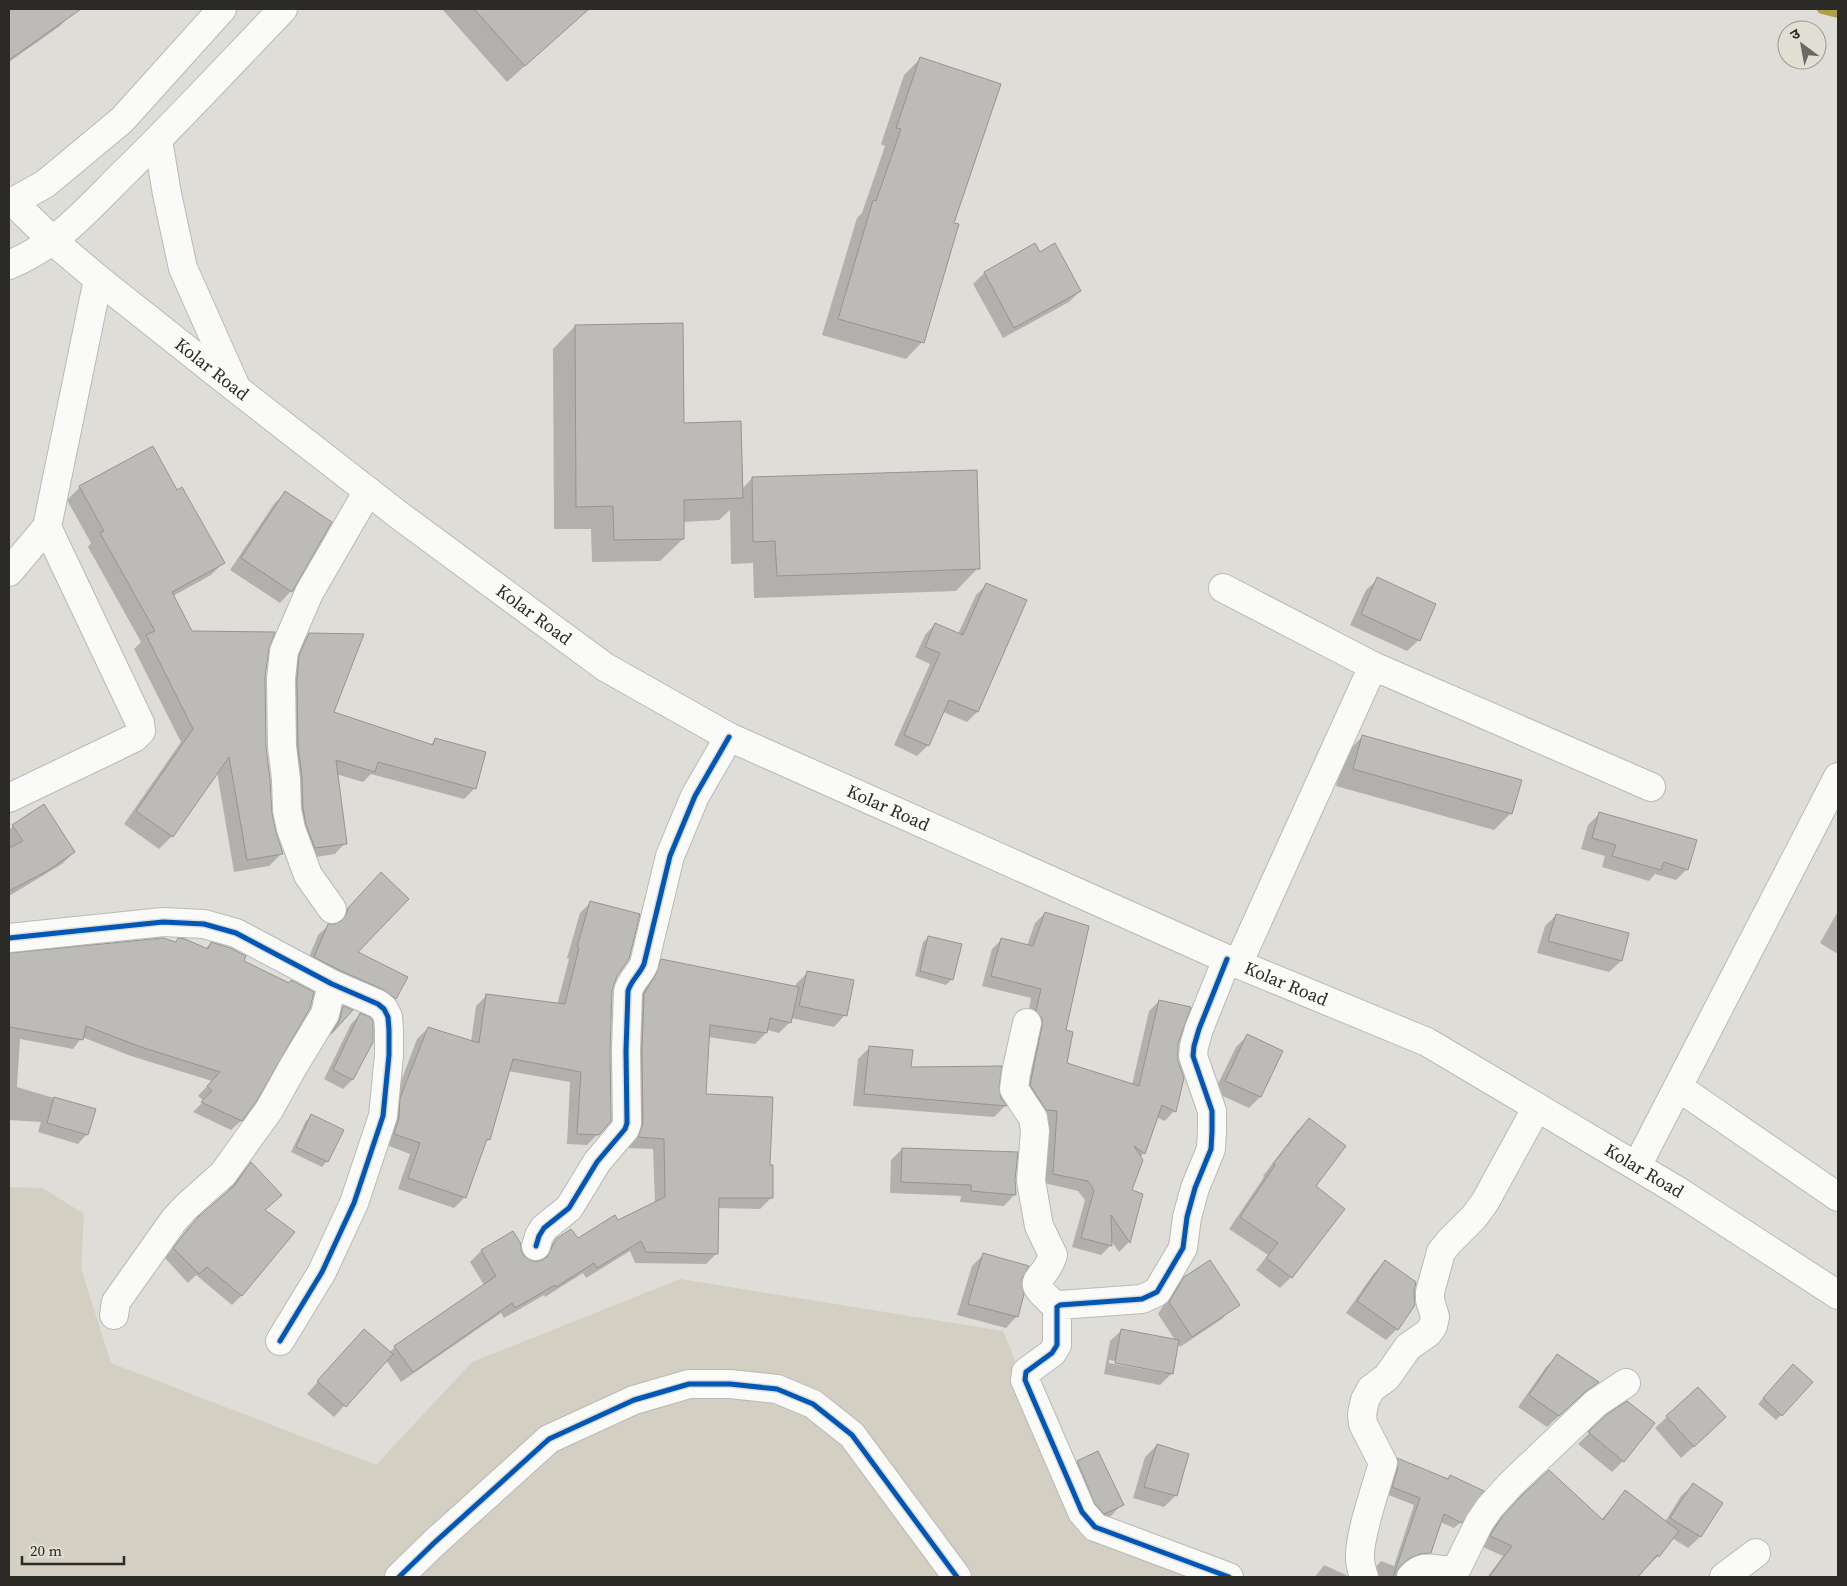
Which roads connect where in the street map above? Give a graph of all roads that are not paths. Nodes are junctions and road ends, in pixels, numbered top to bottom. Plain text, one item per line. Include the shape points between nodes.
1 (222, 9) edge
2 (282, 9) edge
3 (158, 140) junction
4 (11, 203) edge
5 (53, 241) junction
6 (9, 265) edge
7 (98, 279) junction
8 (238, 390) junction
9 (368, 491) junction
10 (47, 527) junction
11 (9, 572) edge
12 (1222, 588) dead end
13 (1372, 666) junction
14 (729, 737) junction
15 (1838, 777) edge
16 (1651, 787) dead end
17 (9, 798) edge
18 (332, 909) dead end
19 (9, 938) edge
20 (1232, 962) junction
21 (332, 984) junction
22 (1027, 1023) dead end
23 (1678, 1087) junction
24 (1536, 1107) junction
25 (1637, 1166) junction
26 (1838, 1197) edge
27 (536, 1246) dead end
28 (1838, 1296) edge
29 (1057, 1307) junction
30 (114, 1315) dead end
31 (280, 1341) dead end
32 (1626, 1383) dead end
33 (1756, 1553) dead end
34 (399, 1577) edge
35 (957, 1577) edge
36 (1229, 1577) edge
37 (1364, 1577) edge
38 (1411, 1577) edge
39 (1724, 1577) edge

1 - 4 street via 122,120 45,184
2 - 3 street
3 - 5 street
3 - 8 street via 183,268
4 - 5 street, Kolar Road
5 - 6 street via 31,256
5 - 7 street, Kolar Road
7 - 8 street, Kolar Road
7 - 10 street
8 - 9 street, Kolar Road
9 - 14 street, Kolar Road via 605,667
9 - 18 street via 309,593 284,651 281,680 282,747 291,829 308,875
10 - 11 street
10 - 17 street via 141,731 134,738
12 - 13 street
13 - 16 street
13 - 20 street
14 - 20 street, Kolar Road
14 - 27 street via 695,796 670,856 644,964 630,983 625,1129 597,1162 569,1208 544,1228
15 - 23 street
19 - 21 street via 163,922 204,924 236,934
20 - 24 street, Kolar Road via 1427,1042
20 - 29 street via 1194,1046 1193,1056 1212,1111 1212,1131 1211,1149 1194,1188 1187,1217 1184,1248 1157,1292 1142,1299
21 - 30 street via 325,1014 269,1110 223,1174 174,1220 116,1302
21 - 31 street via 378,1004 388,1017 390,1055 383,1116 354,1203 322,1272
22 - 29 street via 1014,1089 1033,1118 1031,1181 1039,1226 1053,1255 1036,1284 1039,1291
23 - 25 street
23 - 26 street
24 - 25 street, Kolar Road
24 - 37 street via 1485,1202 1441,1252 1430,1292 1435,1317 1433,1326 1408,1347 1387,1377 1371,1389 1365,1400 1364,1424 1384,1463 1360,1553
25 - 28 street, Kolar Road
29 - 36 street via 1057,1345 1052,1353 1026,1372 1025,1380 1082,1512 1096,1527
32 - 38 street via 1596,1403 1511,1484 1479,1523 1456,1568 1447,1571 1423,1568
33 - 39 street
34 - 35 street via 549,1439 634,1400 689,1384 776,1389 813,1404 852,1435

